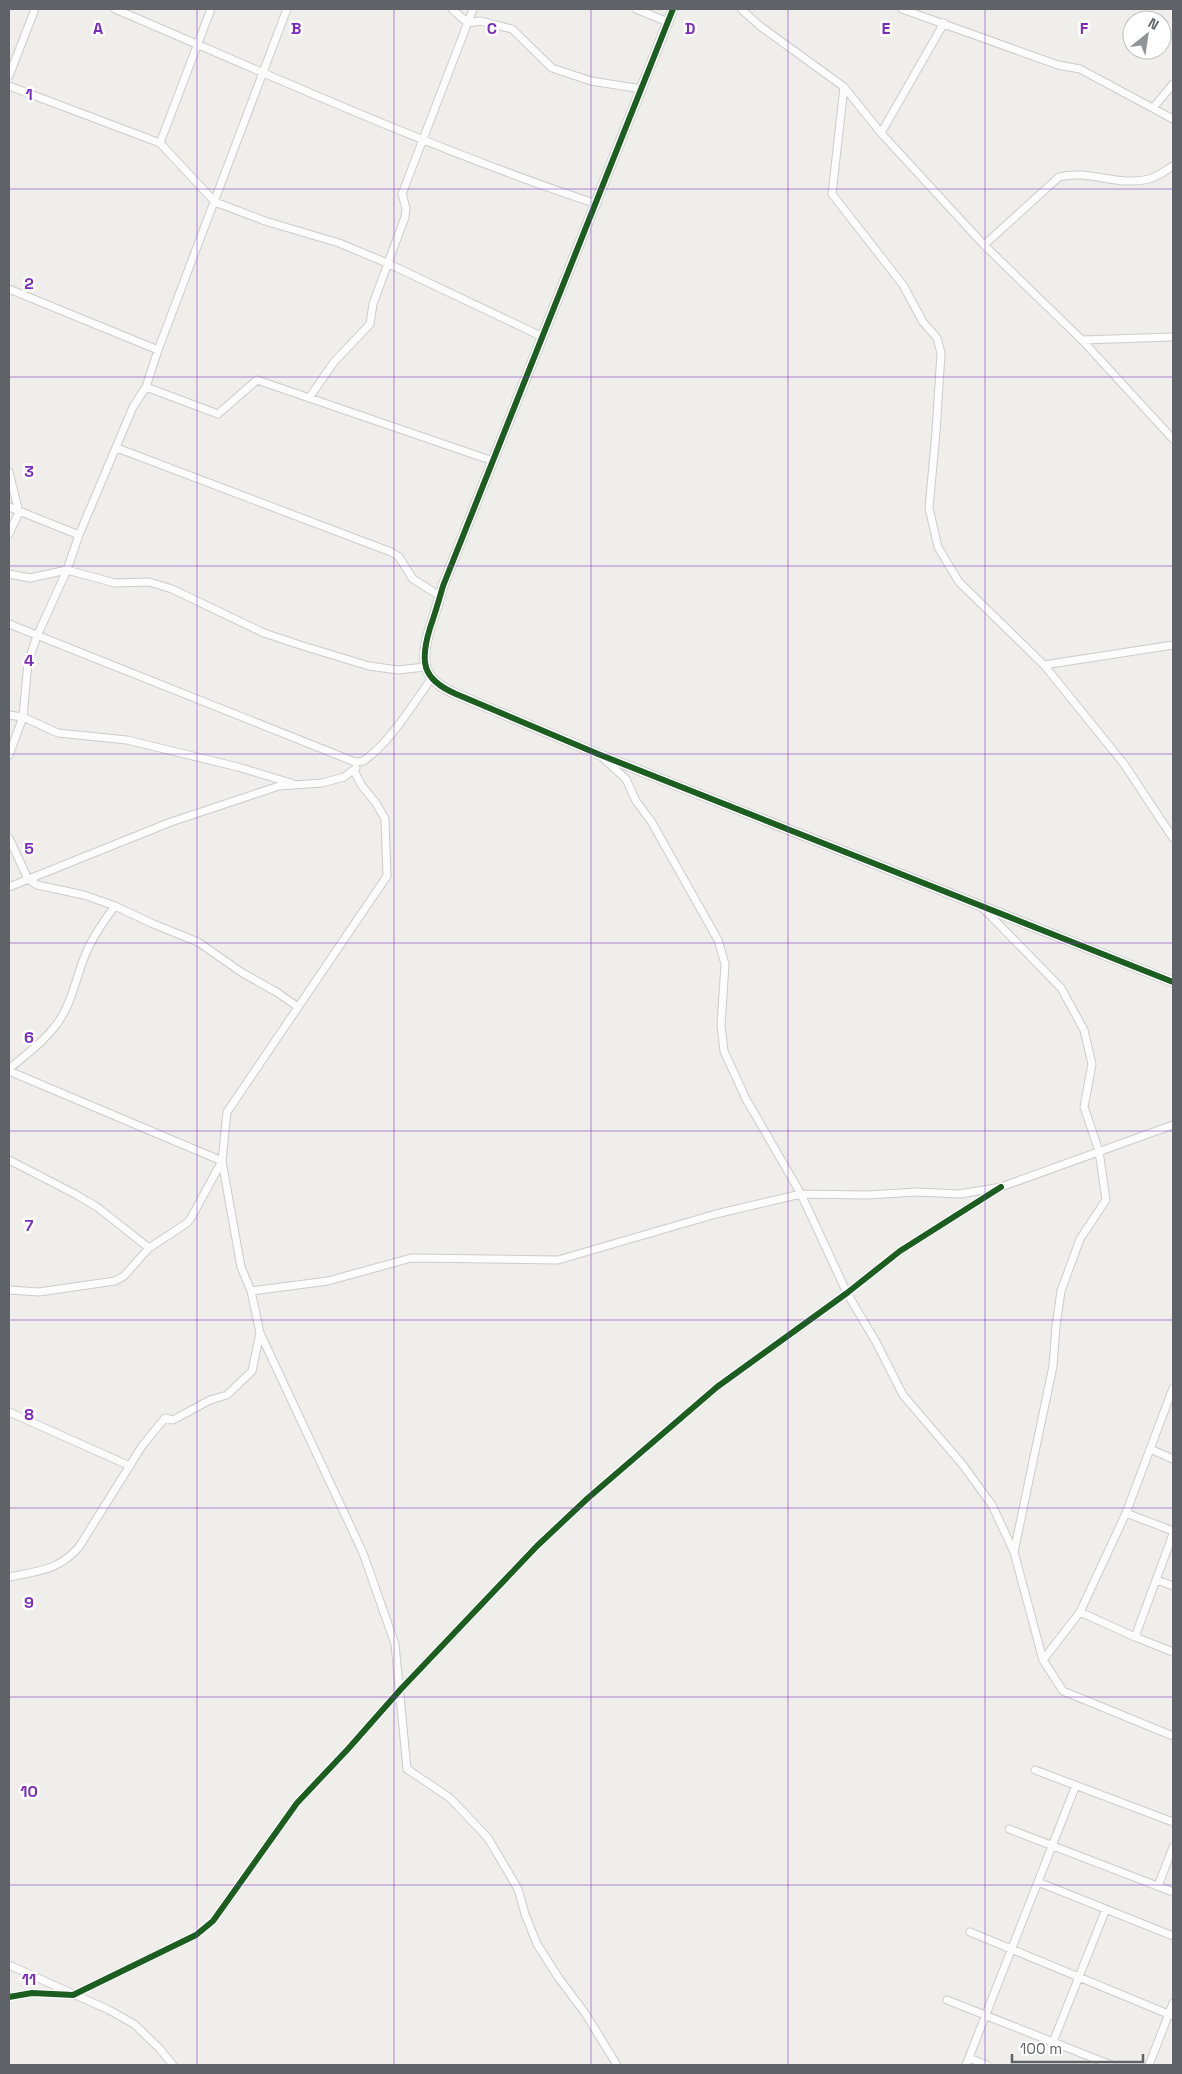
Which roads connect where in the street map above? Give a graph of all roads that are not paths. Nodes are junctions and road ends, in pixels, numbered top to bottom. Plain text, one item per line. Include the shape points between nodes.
1 (35, 9) edge
2 (115, 9) edge
3 (211, 9) edge
4 (287, 9) edge
5 (452, 9) edge
6 (473, 9) edge
7 (636, 9) edge
8 (673, 9) edge
9 (741, 9) edge
10 (902, 9) edge
11 (668, 22) junction
12 (468, 23) junction
13 (944, 23) junction
14 (197, 44) junction
15 (264, 73) junction
16 (9, 76) edge
17 (1173, 84) edge
18 (9, 86) edge
19 (844, 87) junction
20 (642, 90) junction
21 (1153, 108) junction
22 (1173, 118) edge
23 (881, 134) junction
24 (423, 141) junction
25 (160, 143) junction
26 (1173, 166) edge
27 (215, 202) junction
28 (596, 204) junction
29 (984, 244) junction
30 (387, 262) junction
31 (9, 289) edge
32 (544, 337) junction
33 (1173, 337) edge
34 (1082, 340) junction
35 (158, 350) junction
36 (146, 387) junction
37 (309, 398) junction
38 (1173, 439) edge
39 (116, 448) junction
40 (493, 461) junction
41 (9, 472) edge
42 (9, 507) edge
43 (19, 512) junction
44 (9, 534) edge
45 (80, 535) junction
46 (67, 570) junction
47 (9, 574) edge
48 (440, 596) junction
49 (9, 624) edge
50 (37, 636) junction
51 (1173, 645) edge
52 (1044, 664) junction
53 (424, 667) junction
54 (432, 679) junction
55 (9, 715) edge
56 (23, 717) junction
57 (598, 754) junction
58 (9, 755) edge
59 (362, 762) junction
60 (354, 771) junction
61 (296, 784) junction
62 (9, 838) edge
63 (1173, 838) edge
64 (28, 879) junction
65 (9, 886) edge
66 (979, 903) junction
67 (114, 906) junction
68 (1173, 982) edge
69 (298, 1007) junction
70 (9, 1070) edge
71 (1173, 1125) edge
72 (1099, 1151) junction
73 (9, 1160) edge
74 (222, 1161) junction
75 (1001, 1187) junction
76 (801, 1194) junction
77 (149, 1248) junction
78 (9, 1290) edge
79 (251, 1291) junction
80 (847, 1293) junction
81 (260, 1333) junction
82 (1173, 1388) edge
83 (9, 1412) edge
84 (1150, 1449) junction
85 (1173, 1459) edge
86 (130, 1466) junction
87 (1126, 1513) junction
88 (1173, 1533) edge
89 (1014, 1552) junction
90 (9, 1577) edge
91 (1156, 1580) junction
92 (1173, 1586) edge
93 (1080, 1612) junction
94 (1135, 1637) junction
95 (1173, 1652) edge
96 (1043, 1660) junction
97 (400, 1688) junction
98 (1173, 1736) edge
99 (1035, 1770) dead end
100 (1076, 1785) junction
101 (1173, 1822) edge
102 (1009, 1830) dead end
103 (1052, 1846) junction
104 (1173, 1847) edge
105 (1038, 1882) junction
106 (1158, 1886) junction
107 (1173, 1892) edge
108 (1106, 1909) junction
109 (970, 1932) dead end
110 (1173, 1936) edge
111 (1012, 1949) junction
112 (9, 1965) edge
113 (1078, 1978) junction
114 (73, 1995) junction
115 (9, 1997) edge
116 (947, 2000) dead end
117 (1173, 2003) edge
118 (986, 2014) junction
119 (1171, 2016) edge
120 (1053, 2042) junction
121 (967, 2062) edge
122 (172, 2065) edge
123 (617, 2065) edge
124 (987, 2065) edge
125 (1111, 2065) edge
126 (1148, 2065) edge

1 - 16 street
2 - 14 street
3 - 14 street
4 - 15 street
5 - 12 street
6 - 12 street
7 - 11 street
8 - 11 street
9 - 19 street
10 - 13 street
11 - 20 street
12 - 20 street via 480,21 512,29 552,68
12 - 24 street
13 - 21 street via 1058,65 1080,69
13 - 23 street
14 - 15 street
14 - 25 street
15 - 24 street
15 - 27 street
17 - 21 street
18 - 25 street
19 - 23 street
19 - 52 street via 832,194 903,285 923,322 937,338 941,353 929,508 938,547 959,582
20 - 28 street
21 - 22 street
23 - 29 street
24 - 28 street
24 - 30 street via 402,194 405,217
25 - 27 street
26 - 29 street via 1150,179 1122,182 1071,174 1059,177
27 - 30 street
27 - 35 street
28 - 32 street
29 - 34 street
30 - 32 street
30 - 37 street via 370,324 334,362
31 - 35 street
32 - 40 street
33 - 34 street
34 - 38 street
35 - 36 street
36 - 37 street via 218,414 257,380
36 - 39 street via 133,407
37 - 40 street
39 - 45 street
39 - 48 street via 391,552 399,557 413,579
40 - 48 street
41 - 43 street
42 - 43 street
43 - 44 street
43 - 45 street
45 - 46 street
46 - 47 street via 30,578
46 - 50 street
46 - 53 street via 115,583 161,585 264,633 369,666 398,670
48 - 53 street via 424,649
49 - 50 street
50 - 56 street via 28,662
50 - 59 street via 322,750
51 - 52 street
52 - 63 street via 1124,764
53 - 54 street
54 - 57 street via 441,688
54 - 59 street via 383,742
55 - 56 street
56 - 58 street
56 - 61 street via 58,733 127,740
57 - 66 street
57 - 76 street via 626,779 718,940 725,964 721,1025 724,1051 746,1100
59 - 60 street
60 - 61 street via 322,783
60 - 69 street via 385,819 387,876
61 - 64 street via 279,786 171,822
62 - 64 street
64 - 65 street
64 - 67 street via 37,885 84,895
66 - 68 street
66 - 72 street via 1061,988 1084,1030 1092,1064 1084,1106
67 - 69 street via 198,942
67 - 70 street via 87,951 70,999 56,1025
69 - 74 street via 227,1112
70 - 74 street
71 - 72 street
72 - 75 street
72 - 89 street via 1106,1200 1080,1239 1061,1291 1053,1366
73 - 77 street via 97,1207
74 - 77 street via 187,1223
74 - 79 street via 241,1267
75 - 76 street via 960,1194
75 - 80 street via 900,1251
76 - 79 street via 716,1214 558,1260 411,1258 328,1282
76 - 80 street
77 - 78 street via 124,1276 115,1281 39,1292
79 - 81 street
80 - 89 street via 903,1395 992,1504
80 - 97 street via 717,1387 588,1498
81 - 86 street via 252,1371 227,1395 210,1400 173,1420 165,1418
81 - 97 street via 363,1553 396,1644
82 - 84 street
83 - 86 street
84 - 85 street
84 - 87 street
86 - 90 street via 79,1548 68,1560 53,1568
87 - 88 street
87 - 93 street
88 - 91 street
89 - 96 street
91 - 92 street
91 - 94 street
93 - 94 street
93 - 96 street
94 - 95 street
96 - 98 street via 1063,1691
97 - 114 street via 297,1802 213,1921 196,1935
97 - 123 street via 407,1769 450,1798 488,1838 518,1889 537,1944 586,2013
99 - 100 street
100 - 101 street
100 - 103 street
102 - 103 street
103 - 105 street
103 - 106 street
104 - 106 street
105 - 108 street
105 - 111 street
106 - 107 street
108 - 110 street
108 - 113 street
109 - 111 street
111 - 113 street
111 - 118 street
112 - 114 street
113 - 119 street
113 - 120 street
114 - 115 street
114 - 122 street via 134,2024
116 - 118 street
117 - 119 street
118 - 120 street
118 - 121 street
119 - 126 street
120 - 125 street
121 - 124 street

